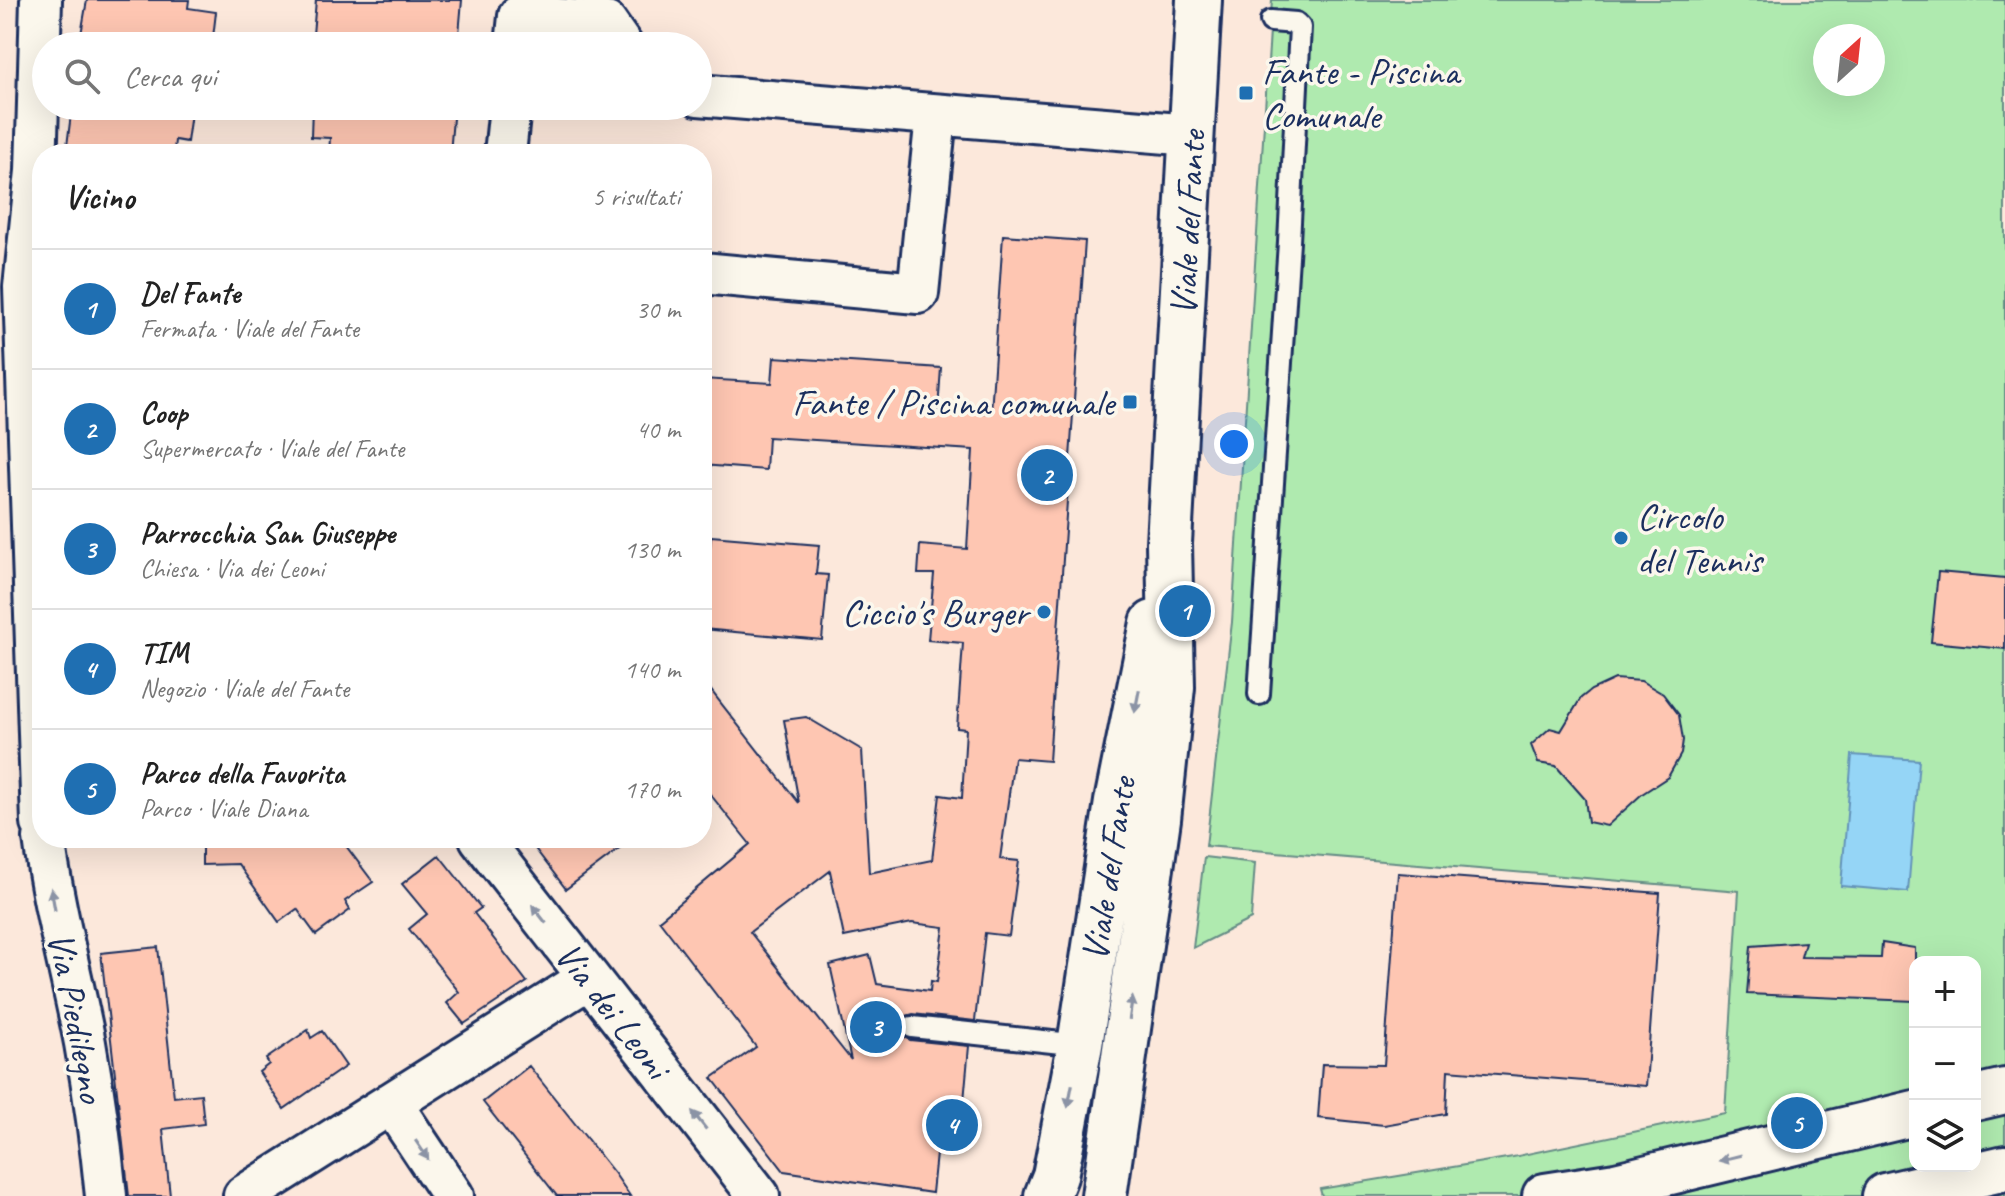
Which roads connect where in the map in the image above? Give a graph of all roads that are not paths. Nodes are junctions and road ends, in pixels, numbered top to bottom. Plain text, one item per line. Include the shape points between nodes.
1 (41, 0) edge
2 (1199, 0) edge
3 (1271, 21) dead end
4 (613, 23) edge
5 (40, 32) edge
6 (517, 32) edge
7 (712, 96) edge
8 (936, 116) junction
9 (32, 120) edge
10 (37, 120) edge
11 (509, 120) edge
12 (1192, 135) junction
13 (37, 144) edge
14 (506, 144) edge
15 (0, 238) edge
16 (712, 274) edge
17 (1169, 543) junction
18 (1259, 694) dead end
19 (46, 848) edge
20 (488, 848) edge
21 (589, 978) junction
22 (912, 1027) dead end
23 (1080, 1045) junction
24 (2005, 1091) edge
25 (1981, 1097) edge
26 (391, 1103) junction
27 (1909, 1114) edge
28 (2005, 1168) edge
29 (753, 1191) edge
30 (106, 1196) edge
31 (244, 1196) edge
32 (453, 1196) edge
33 (1047, 1196) edge
34 (1104, 1196) edge
35 (1545, 1196) edge
36 (1885, 1196) edge

1 - 5 street
2 - 12 street, Viale del Fante
3 - 18 lane via 1300,27
4 - 6 street via 519,16
7 - 8 street
8 - 12 street
8 - 16 street via 918,293
9 - 15 street
10 - 13 street
11 - 14 street
12 - 17 street, Viale del Fante
17 -> 23 street, Viale del Fante via 1117,802
34 -> 17 street, Viale del Fante via 1172,687
30 -> 19 street, Via Piedilegno via 85,1043
21 -> 20 street, Via dei Leoni
21 - 26 street
29 -> 21 street, Via dei Leoni
22 - 23 lane
23 -> 33 street, Viale del Fante
24 - 25 street
26 - 31 street
26 -> 32 street
27 -> 35 street via 1616,1185
28 - 36 street

